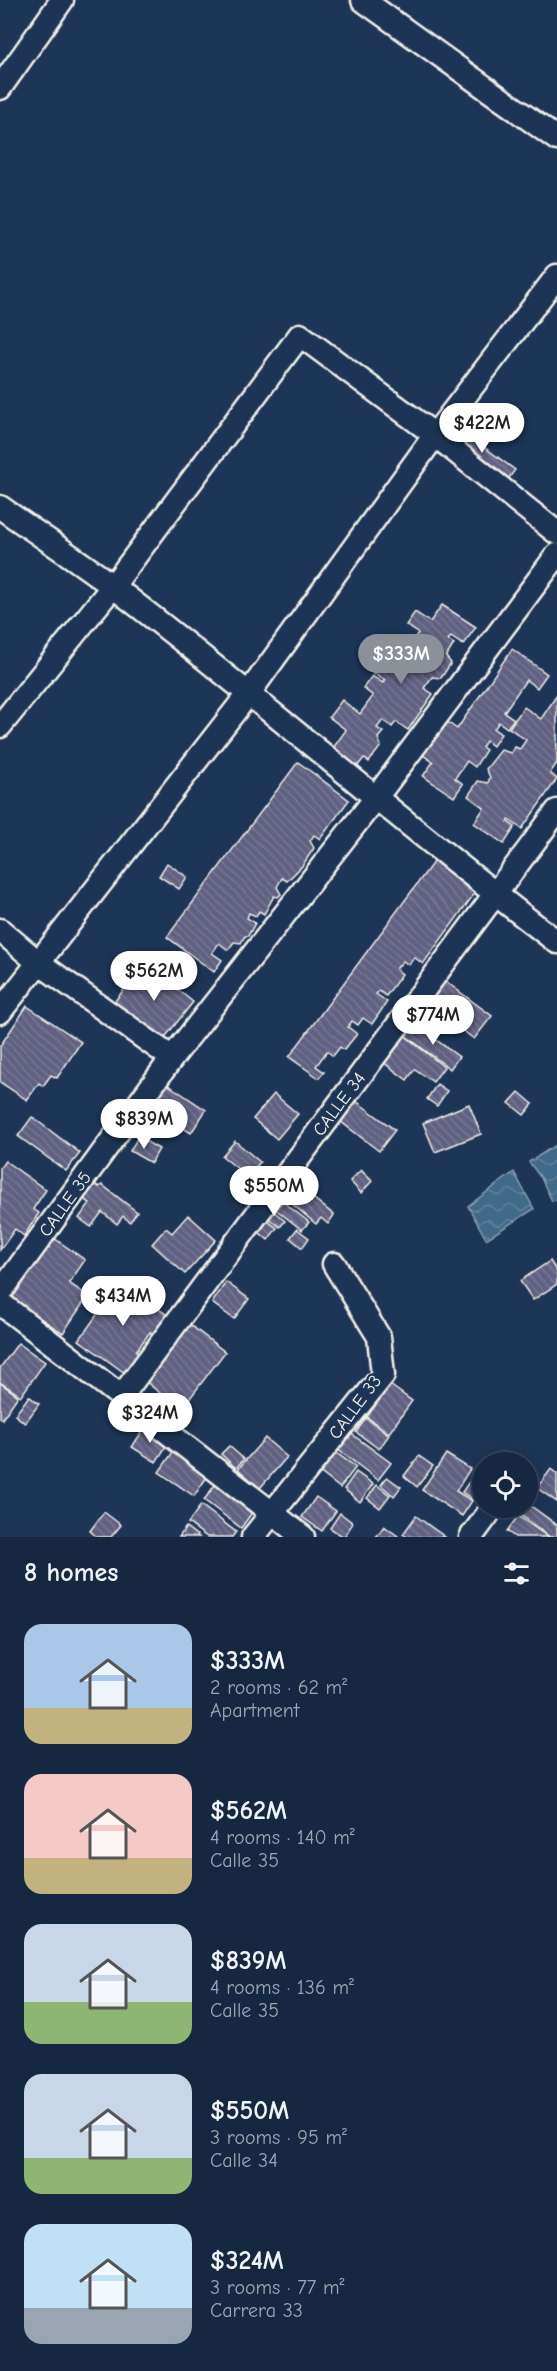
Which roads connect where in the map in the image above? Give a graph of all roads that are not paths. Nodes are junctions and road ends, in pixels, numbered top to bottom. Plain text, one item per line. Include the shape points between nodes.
1 (62, 0) edge
2 (363, 0) edge
3 (0, 88) edge
4 (557, 138) edge
5 (557, 276) edge
6 (435, 435) junction
7 (0, 507) edge
8 (557, 533) edge
9 (557, 555) edge
10 (113, 586) junction
11 (249, 693) junction
12 (0, 726) edge
13 (375, 799) junction
14 (557, 811) edge
15 (495, 894) junction
16 (0, 930) edge
17 (557, 942) edge
18 (39, 963) junction
19 (0, 1012) edge
20 (172, 1058) junction
21 (334, 1264) dead end
22 (0, 1293) edge
23 (0, 1303) edge
24 (121, 1397) junction
25 (271, 1513) junction
26 (485, 1518) edge
27 (253, 1537) edge
28 (303, 1537) edge
29 (471, 1537) edge

1 - 3 street
2 - 4 street
5 - 6 street
6 - 8 street
6 - 10 street via 300,334
6 - 11 street
7 - 10 street
9 - 13 street, CALLE 35
10 - 11 street
10 - 12 street
11 - 13 street
11 - 18 street
13 - 15 street
13 - 20 street, CALLE 35
14 - 15 street, CALLE 34
15 - 17 street
15 - 24 street, CALLE 34
16 - 18 street
18 - 19 street
18 - 20 street
20 - 22 street, CALLE 35
21 - 25 street, CALLE 33 via 379,1337 383,1375
23 - 24 street
24 - 25 street
25 - 27 street, CALLE 33
25 - 28 street
26 - 29 street

